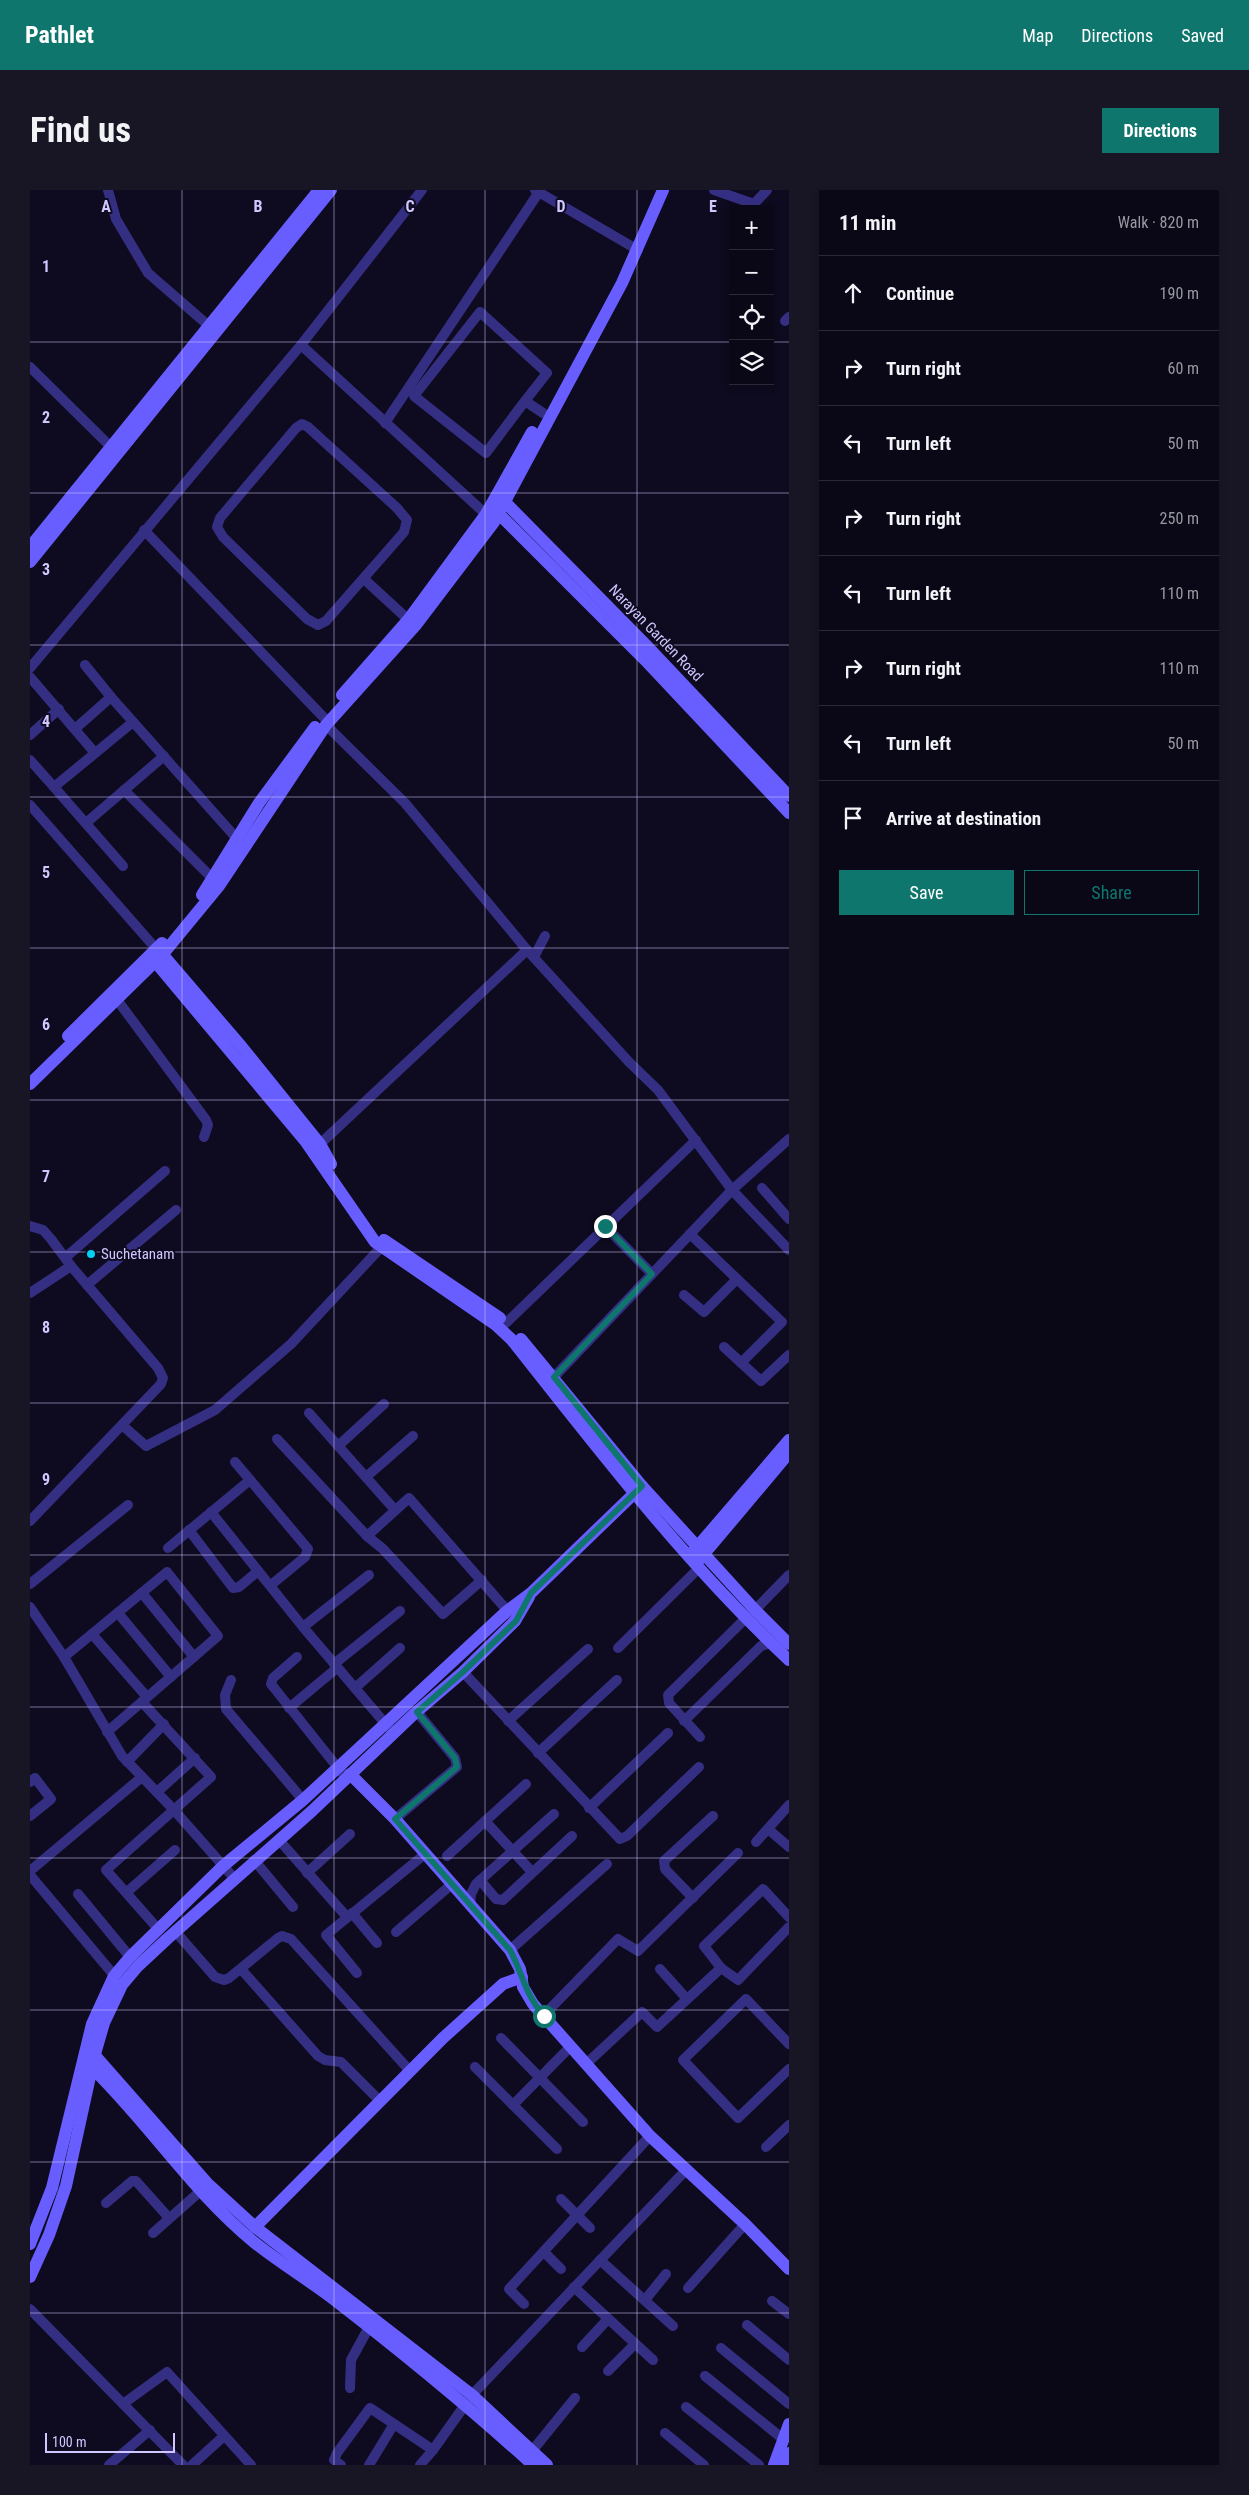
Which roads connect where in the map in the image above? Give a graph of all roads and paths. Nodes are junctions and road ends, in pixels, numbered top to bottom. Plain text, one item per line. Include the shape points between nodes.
1 (108, 190) edge
2 (318, 190) edge
3 (332, 190) edge
4 (422, 190) edge
5 (654, 190) edge
6 (663, 190) edge
7 (714, 190) edge
8 (767, 190) edge
9 (537, 191) edge
10 (634, 248) junction
11 (209, 326) junction
12 (300, 345) junction
13 (30, 367) edge
14 (525, 401) junction
15 (543, 413) junction
16 (385, 423) junction
17 (115, 450) junction
18 (501, 497) junction
19 (492, 514) junction
20 (144, 530) junction
21 (30, 547) edge
22 (30, 562) edge
23 (364, 579) junction
24 (411, 623) junction
25 (85, 664) dead end
26 (30, 668) edge
27 (30, 677) edge
28 (111, 697) junction
29 (59, 709) junction
30 (133, 722) junction
31 (326, 722) junction
32 (76, 728) junction
33 (30, 735) edge
34 (95, 753) junction
35 (164, 756) junction
36 (30, 760) edge
37 (54, 787) junction
38 (124, 790) junction
39 (789, 796) edge
40 (30, 804) edge
41 (789, 813) edge
42 (86, 823) junction
43 (238, 840) junction
44 (123, 866) dead end
45 (216, 883) junction
46 (545, 936) dead end
47 (155, 953) junction
48 (531, 953) junction
49 (118, 1001) junction
50 (30, 1072) edge
51 (30, 1084) edge
52 (204, 1137) dead end
53 (789, 1139) edge
54 (696, 1140) junction
55 (320, 1144) junction
56 (165, 1171) dead end
57 (762, 1188) dead end
58 (732, 1190) junction
59 (176, 1210) dead end
60 (789, 1219) edge
61 (30, 1226) edge
62 (605, 1226) junction
63 (690, 1234) junction
64 (384, 1245) junction
65 (789, 1250) edge
66 (68, 1262) junction
67 (652, 1274) junction
68 (737, 1279) junction
69 (87, 1285) junction
70 (30, 1293) edge
71 (684, 1295) dead end
72 (785, 1318) edge
73 (506, 1323) junction
74 (724, 1346) dead end
75 (789, 1355) edge
76 (741, 1363) junction
77 (554, 1377) junction
78 (384, 1404) dead end
79 (308, 1413) dead end
80 (122, 1425) junction
81 (413, 1436) dead end
82 (277, 1439) dead end
83 (789, 1440) edge
84 (338, 1446) junction
85 (789, 1453) edge
86 (235, 1462) dead end
87 (366, 1477) junction
88 (250, 1480) junction
89 (638, 1490) junction
90 (128, 1505) dead end
91 (395, 1510) junction
92 (211, 1512) junction
93 (31, 1518) edge
94 (189, 1530) junction
95 (367, 1536) junction
96 (168, 1548) dead end
97 (697, 1558) junction
98 (258, 1570) junction
99 (369, 1575) dead end
100 (789, 1575) edge
101 (482, 1580) junction
102 (30, 1584) edge
103 (271, 1585) junction
104 (142, 1593) junction
105 (531, 1593) junction
106 (30, 1608) edge
107 (400, 1611) dead end
108 (507, 1611) junction
109 (118, 1613) junction
110 (750, 1614) junction
111 (516, 1621) junction
112 (303, 1627) junction
113 (92, 1634) junction
114 (771, 1643) junction
115 (789, 1644) edge
116 (400, 1648) dead end
117 (588, 1648) dead end
118 (618, 1648) dead end
119 (64, 1657) junction
120 (194, 1657) junction
121 (297, 1658) dead end
122 (789, 1660) edge
123 (336, 1666) junction
124 (463, 1672) junction
125 (171, 1677) junction
126 (231, 1680) dead end
127 (617, 1680) dead end
128 (355, 1688) junction
129 (145, 1699) junction
130 (289, 1708) junction
131 (417, 1712) junction
132 (508, 1720) junction
133 (684, 1721) junction
134 (384, 1722) junction
135 (164, 1724) junction
136 (107, 1732) junction
137 (393, 1733) junction
138 (668, 1733) dead end
139 (700, 1737) dead end
140 (538, 1754) junction
141 (195, 1758) junction
142 (127, 1762) junction
143 (337, 1767) junction
144 (699, 1767) dead end
145 (348, 1775) junction
146 (142, 1777) junction
147 (30, 1782) edge
148 (526, 1784) dead end
149 (157, 1792) junction
150 (303, 1800) junction
151 (789, 1805) edge
152 (589, 1808) junction
153 (174, 1810) junction
154 (554, 1814) dead end
155 (30, 1816) edge
156 (713, 1816) dead end
157 (395, 1819) junction
158 (486, 1821) junction
159 (768, 1829) junction
160 (350, 1834) dead end
161 (572, 1836) dead end
162 (280, 1840) junction
163 (756, 1842) dead end
164 (789, 1847) edge
165 (175, 1850) dead end
166 (513, 1852) junction
167 (425, 1854) junction
168 (738, 1854) dead end
169 (447, 1856) dead end
170 (254, 1860) junction
171 (607, 1864) dead end
172 (224, 1866) junction
173 (30, 1871) edge
174 (532, 1872) junction
175 (307, 1873) junction
176 (30, 1875) edge
177 (234, 1878) junction
178 (480, 1880) junction
179 (452, 1884) junction
180 (127, 1892) junction
181 (78, 1894) dead end
182 (694, 1898) junction
183 (470, 1905) junction
184 (293, 1907) dead end
185 (350, 1915) junction
186 (789, 1917) edge
187 (789, 1927) edge
188 (159, 1930) junction
189 (175, 1931) junction
190 (396, 1932) dead end
191 (377, 1943) dead end
192 (510, 1950) junction
193 (130, 1957) junction
194 (660, 1968) dead end
195 (721, 1968) junction
196 (241, 1969) junction
197 (357, 1973) dead end
198 (522, 1978) junction
199 (118, 1980) junction
200 (687, 1999) junction
201 (544, 2016) junction
202 (501, 2038) dead end
203 (789, 2044) edge
204 (570, 2046) junction
205 (90, 2050) junction
206 (82, 2058) junction
207 (586, 2064) junction
208 (475, 2067) dead end
209 (92, 2068) junction
210 (789, 2069) edge
211 (410, 2071) junction
212 (540, 2077) junction
213 (380, 2101) junction
214 (513, 2105) junction
215 (583, 2122) dead end
216 (789, 2126) edge
217 (650, 2136) junction
218 (766, 2147) dead end
219 (557, 2149) dead end
220 (686, 2170) junction
221 (204, 2187) junction
222 (561, 2199) dead end
223 (106, 2204) dead end
224 (577, 2215) junction
225 (170, 2218) junction
226 (745, 2224) junction
227 (254, 2227) junction
228 (590, 2228) dead end
229 (153, 2233) dead end
230 (30, 2244) edge
231 (544, 2252) junction
232 (600, 2260) junction
233 (784, 2263) edge
234 (561, 2269) dead end
235 (666, 2274) dead end
236 (30, 2277) edge
237 (574, 2288) junction
238 (688, 2288) dead end
239 (644, 2300) junction
240 (772, 2301) dead end
241 (524, 2304) dead end
242 (30, 2309) edge
243 (789, 2314) edge
244 (608, 2319) junction
245 (747, 2325) dead end
246 (673, 2326) dead end
247 (370, 2327) junction
248 (635, 2344) junction
249 (582, 2347) dead end
250 (721, 2348) dead end
251 (653, 2360) dead end
252 (789, 2360) edge
253 (608, 2372) dead end
254 (705, 2376) dead end
255 (350, 2388) dead end
256 (575, 2398) dead end
257 (470, 2400) junction
258 (123, 2404) junction
259 (789, 2404) edge
260 (686, 2408) dead end
261 (394, 2424) junction
262 (789, 2424) edge
263 (150, 2430) junction
264 (665, 2433) dead end
265 (224, 2436) junction
266 (784, 2439) junction
267 (433, 2450) junction
268 (532, 2451) junction
269 (789, 2453) edge
270 (109, 2465) edge
271 (183, 2465) edge
272 (192, 2465) edge
273 (251, 2465) edge
274 (341, 2465) edge
275 (369, 2465) edge
276 (420, 2465) edge
277 (533, 2465) edge
278 (547, 2465) edge
279 (704, 2465) edge
280 (759, 2465) edge
281 (774, 2465) edge
282 (785, 2465) edge

1 - 11 street via 116,219 148,273
2 - 11 street
3 - 17 street
4 - 12 street
5 - 10 street
6 - 10 street
7 - 8 street via 754,204
9 - 10 street
9 - 16 street
10 - 15 street
10 - 18 street
11 - 17 street
12 - 16 street
12 - 20 street
13 - 17 street
14 - 14 street via 486,453 414,396 480,312 547,373
14 - 15 street
15 - 18 street
16 - 19 street
17 - 21 street
17 - 22 street
18 - 19 street
18 - 39 street, Narayan Garden Road
19 - 24 street
19 - 41 street via 652,667
20 - 26 street
20 - 31 street
23 - 23 street via 326,621 315,625 217,527 220,518 302,424 407,520 404,532
23 - 24 street
24 - 31 street
25 - 28 street
27 - 29 street
28 - 30 street
28 - 32 street
29 - 32 street
29 - 33 street
30 - 34 street
30 - 35 street
31 - 43 street via 259,803
31 - 45 street
31 - 48 street via 405,803
32 - 34 street
34 - 37 street
35 - 38 street
35 - 43 street
36 - 37 street
37 - 42 street
38 - 42 street
38 - 45 street
40 - 47 street
42 - 44 street
43 - 45 street
45 - 47 street
46 - 48 street
47 - 49 street
47 - 50 street
47 - 55 street
47 - 64 street via 306,1142 370,1236
48 - 54 street via 658,1090
48 - 55 street
49 - 51 street
49 - 52 street via 206,1120 208,1125
53 - 58 street
54 - 58 street
54 - 62 street
55 - 64 street
56 - 66 street
57 - 60 street
58 - 63 street
58 - 65 street
59 - 69 street
61 - 66 street via 43,1230
62 - 67 street
62 - 73 street
63 - 67 street
63 - 68 street
64 - 73 street via 475,1300
64 - 80 street via 291,1344 215,1410 146,1446
64 - 89 street via 504,1331
66 - 69 street
66 - 70 street
67 - 77 street
68 - 71 street via 704,1312
68 - 72 street
69 - 80 street via 163,1378
72 - 76 street
73 - 77 street
74 - 76 street
75 - 76 street via 761,1381
77 - 89 street
78 - 84 street
79 - 84 street
80 - 93 street
81 - 87 street
82 - 95 street
83 - 97 street
84 - 87 street
85 - 97 street
86 - 88 street
87 - 91 street
88 - 92 street
88 - 103 street via 308,1549 305,1557
89 - 97 street
89 - 105 street
90 - 102 street
91 - 95 street
91 - 101 street via 409,1498
92 - 94 street
92 - 98 street
94 - 96 street
94 - 98 street via 232,1588 239,1587
95 - 101 street via 384,1549 443,1614
97 - 110 street
97 - 118 street
98 - 103 street
99 - 112 street
100 - 110 street
101 - 108 street
103 - 112 street
104 - 109 street
104 - 120 street
104 - 120 street via 167,1572 218,1636
105 - 108 street
105 - 111 street
106 - 119 street
107 - 123 street
108 - 111 street
108 - 134 street
109 - 113 street
109 - 125 street
110 - 114 street
110 - 115 street
110 - 133 street via 670,1692 669,1703
111 - 124 street
112 - 123 street
113 - 119 street
113 - 129 street
114 - 122 street
114 - 133 street via 761,1646
116 - 128 street
117 - 132 street
119 - 136 street
120 - 125 street
121 - 130 street via 271,1680
123 - 128 street
123 - 130 street
124 - 131 street
124 - 132 street
125 - 129 street
126 - 150 street via 225,1695 226,1709
127 - 140 street
128 - 134 street
129 - 135 street
129 - 136 street
130 - 143 street
131 - 137 street
131 - 157 street via 455,1758 457,1767
132 - 140 street
133 - 139 street
134 - 137 street
134 - 143 street
135 - 141 street
135 - 142 street
136 - 142 street
137 - 145 street
138 - 152 street
140 - 152 street
141 - 149 street
141 - 153 street via 211,1778
142 - 146 street
143 - 145 street
143 - 150 street
144 - 152 street via 624,1838 616,1836
145 - 157 street
145 - 162 street
146 - 149 street
146 - 173 street
147 - 155 street via 35,1778 52,1799
148 - 158 street
149 - 153 street
150 - 172 street
151 - 159 street
153 - 172 street
153 - 180 street via 106,1870
154 - 166 street
156 - 182 street via 664,1861 665,1869
157 - 167 street
158 - 166 street
158 - 169 street
159 - 163 street
159 - 164 street
160 - 175 street
161 - 174 street
162 - 170 street
162 - 175 street
165 - 180 street
166 - 174 street
166 - 178 street
167 - 179 street
167 - 185 street
168 - 182 street
170 - 177 street
170 - 184 street
171 - 192 street
172 - 177 street
172 - 188 street
174 - 178 street via 503,1900 496,1899
175 - 185 street
176 - 199 street
177 - 189 street
178 - 183 street via 472,1888
179 - 183 street
179 - 190 street
180 - 188 street
181 - 193 street
182 - 201 street via 638,1951 618,1939
183 - 192 street
185 - 191 street
185 - 197 street via 326,1935
186 - 195 street via 763,1889 704,1946
187 - 195 street via 738,1980
188 - 193 street
189 - 196 street via 220,1980
189 - 199 street
192 - 198 street
193 - 199 street
194 - 200 street
195 - 200 street
196 - 211 street via 278,1938 291,1939
196 - 213 street via 318,2056 341,2062
198 - 201 street via 533,2004
198 - 211 street via 503,1984
199 - 205 street via 95,2014
200 - 207 street via 657,2026 642,2012
201 - 204 street
202 - 212 street
203 - 210 street via 746,1999 683,2060 738,2118
204 - 207 street
204 - 212 street
205 - 206 street
205 - 209 street
205 - 221 street
206 - 209 street
206 - 230 street via 52,2188
207 - 217 street
208 - 214 street
209 - 221 street
209 - 236 street via 66,2186
211 - 213 street
212 - 214 street
212 - 215 street
213 - 227 street
214 - 219 street
216 - 218 street
217 - 220 street
217 - 224 street
220 - 226 street
220 - 232 street
221 - 225 street
221 - 227 street
221 - 247 street via 255,2243
222 - 224 street
223 - 225 street via 136,2181
224 - 228 street
224 - 231 street
225 - 229 street
226 - 233 street
226 - 238 street
227 - 257 street
231 - 234 street
231 - 241 street via 509,2289
232 - 237 street
232 - 239 street
235 - 239 street
237 - 244 street
237 - 257 street
239 - 246 street
240 - 243 street
242 - 258 street
244 - 248 street
244 - 249 street
245 - 252 street
247 - 255 street via 351,2360
247 - 257 street
248 - 251 street
248 - 253 street
250 - 259 street
254 - 266 street
256 - 268 street
257 - 267 street
257 - 268 street
257 - 277 street
258 - 263 street
258 - 265 street via 167,2372
260 - 280 street
261 - 267 street
261 - 274 street via 370,2408 337,2453 334,2460
261 - 275 street
262 - 266 street
263 - 270 street
263 - 271 street
264 - 279 street
265 - 272 street
265 - 273 street
266 - 281 street
267 - 276 street
268 - 278 street
269 - 282 street

